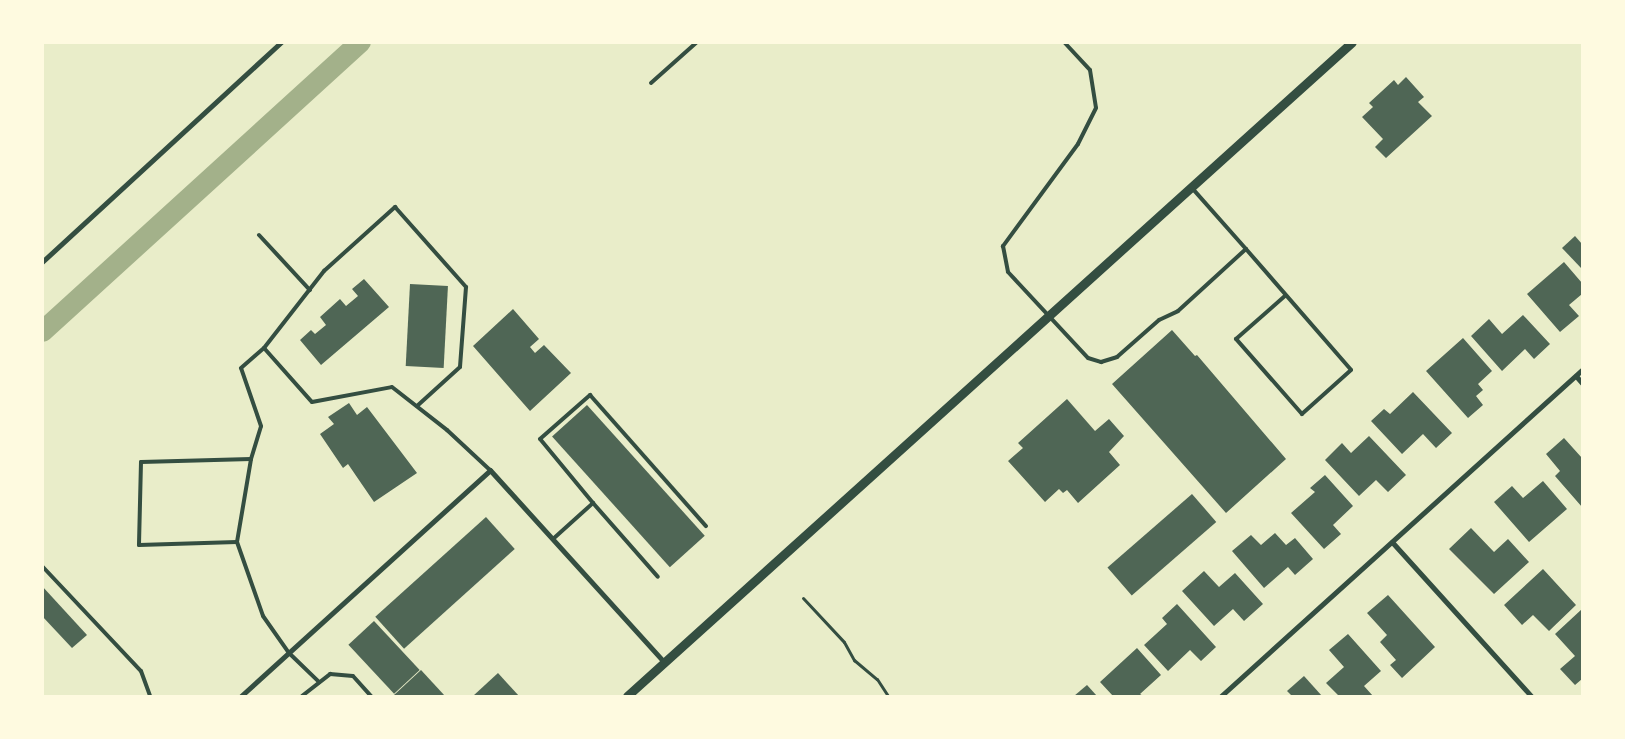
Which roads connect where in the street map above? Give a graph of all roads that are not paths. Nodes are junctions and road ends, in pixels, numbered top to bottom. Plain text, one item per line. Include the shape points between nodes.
1 (281, 42) edge
2 (697, 42) edge
3 (1064, 42) edge
4 (1352, 42) edge
5 (652, 83) dead end
6 (1192, 188) junction
7 (259, 235) dead end
8 (1246, 249) junction
9 (42, 262) edge
10 (310, 290) junction
11 (1285, 296) junction
12 (1049, 317) junction
13 (264, 348) junction
14 (1582, 370) edge
15 (1576, 376) junction
16 (1582, 383) edge
17 (417, 406) junction
18 (251, 459) junction
19 (490, 470) junction
20 (594, 502) junction
21 (706, 526) dead end
22 (553, 540) junction
23 (237, 542) junction
24 (1392, 542) junction
25 (42, 566) edge
26 (658, 577) dead end
27 (289, 653) junction
28 (666, 663) junction
29 (319, 682) junction
30 (150, 696) edge
31 (241, 696) edge
32 (302, 696) edge
33 (371, 696) edge
34 (627, 696) edge
35 (1221, 696) edge
36 (1531, 696) edge

1 - 9 street
2 - 5 lane
3 - 12 lane via 1090,70 1096,108 1078,144 1003,246 1008,272
4 - 6 street
6 - 8 lane
6 - 12 street
7 - 10 lane
8 - 11 lane
8 - 12 lane via 1178,311 1159,320 1114,359 1101,362 1088,358
10 - 13 lane
10 - 17 lane via 324,271 395,207 466,288 460,368
11 - 11 lane via 1236,339 1302,414 1351,370
12 - 28 street
13 - 17 lane via 312,402 392,387
13 - 18 lane via 241,368 261,426
14 - 15 street
15 - 16 street
15 - 24 street
17 - 19 lane
18 - 23 lane
18 - 23 lane via 141,462 139,545
19 - 22 street
19 - 27 street
20 - 21 lane via 540,439 590,395
20 - 22 lane
20 - 26 lane
22 - 28 street
23 - 27 lane via 263,616
24 - 35 street
24 - 36 street
25 - 30 lane via 141,672
27 - 29 lane
27 - 31 street
28 - 34 street
29 - 32 lane
29 - 33 lane via 330,674 353,676

